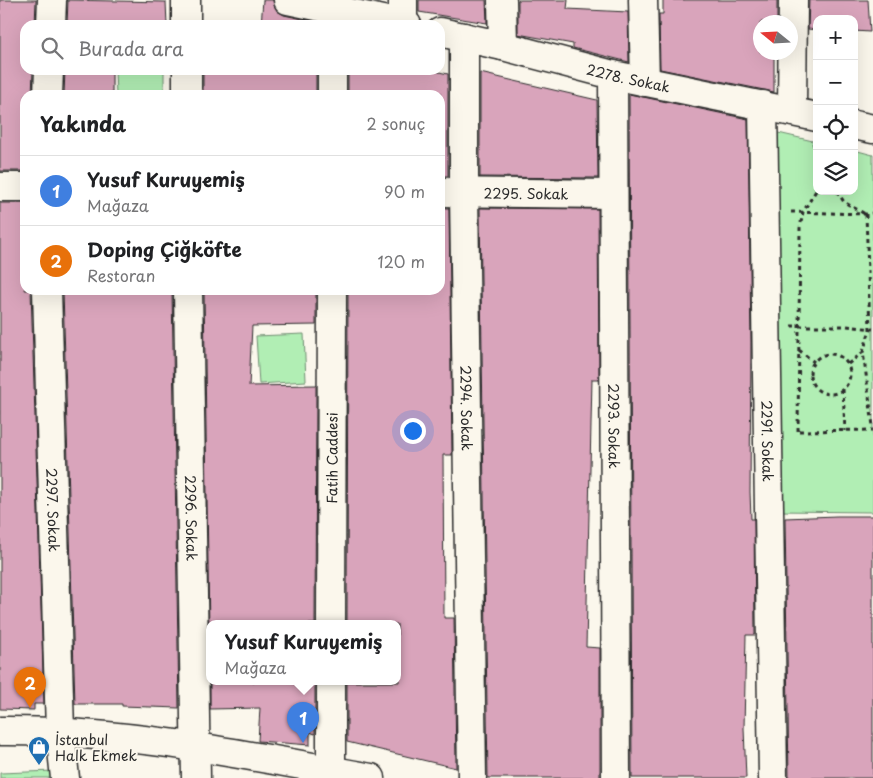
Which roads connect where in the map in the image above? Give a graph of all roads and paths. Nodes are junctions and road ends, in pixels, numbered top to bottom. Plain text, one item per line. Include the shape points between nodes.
1 (52, 0) edge
2 (186, 0) edge
3 (288, 0) edge
4 (502, 0) edge
5 (643, 0) edge
6 (793, 0) edge
7 (405, 16) edge
8 (332, 17) edge
9 (51, 20) edge
10 (186, 20) edge
11 (452, 35) edge
12 (503, 46) junction
13 (49, 75) edge
14 (187, 75) edge
15 (332, 75) edge
16 (613, 75) junction
17 (645, 82) junction
18 (48, 90) edge
19 (187, 90) edge
20 (332, 90) edge
21 (763, 104) junction
22 (804, 114) edge
23 (858, 126) edge
24 (873, 130) edge
25 (0, 187) edge
26 (20, 187) edge
27 (452, 192) edge
28 (614, 194) junction
29 (813, 195) edge
30 (840, 195) edge
31 (803, 212) junction
32 (873, 213) edge
33 (866, 214) junction
34 (47, 295) edge
35 (188, 295) edge
36 (332, 295) edge
37 (798, 326) junction
38 (871, 330) edge
39 (799, 350) junction
40 (863, 352) junction
41 (814, 362) junction
42 (848, 364) junction
43 (843, 389) junction
44 (873, 426) edge
45 (766, 429) junction
46 (845, 430) junction
47 (873, 430) edge
48 (798, 431) junction
49 (331, 620) edge
50 (331, 685) edge
51 (0, 731) edge
52 (60, 731) junction
53 (194, 746) junction
54 (331, 774) edge
55 (65, 778) edge
56 (196, 778) edge
57 (371, 778) edge
58 (472, 778) edge
59 (616, 778) edge
60 (773, 778) edge

1 - 9 street
2 - 10 street
3 - 8 street
4 - 12 street
5 - 17 street
6 - 22 street
7 - 8 street
11 - 12 street, 2278. Sokak
11 - 27 street, 2294. Sokak
12 - 16 street, 2278. Sokak
13 - 18 street
14 - 19 street
15 - 20 street
16 - 17 street, 2278. Sokak
16 - 28 street, 2293. Sokak
17 - 21 street, 2278. Sokak
21 - 22 street, 2278. Sokak
21 - 45 street, 2291. Sokak
23 - 24 street
25 - 26 street
27 - 28 street, 2295. Sokak
27 - 58 street, 2294. Sokak
28 - 59 street, 2293. Sokak
29 - 31 path
30 - 33 path via 844,202
31 - 33 path
31 - 37 path
32 - 33 path
33 - 38 path
34 - 52 street, 2297. Sokak
35 - 53 street, 2296. Sokak
36 - 49 street, Fatih Caddesi
37 - 38 path via 846,326
37 - 39 path
38 - 40 path
39 - 41 path
39 - 48 path
40 - 42 path
40 - 44 path
41 - 42 path via 819,357 832,354
41 - 43 path via 810,374 814,386 831,394
42 - 43 path via 850,378
43 - 46 path
45 - 48 path
45 - 60 street, 2291. Sokak
46 - 47 path
46 - 48 path
50 - 54 street
51 - 52 street
52 - 53 street
52 - 55 street, 2297. Sokak
53 - 54 street
53 - 56 street, 2296. Sokak
54 - 57 street

